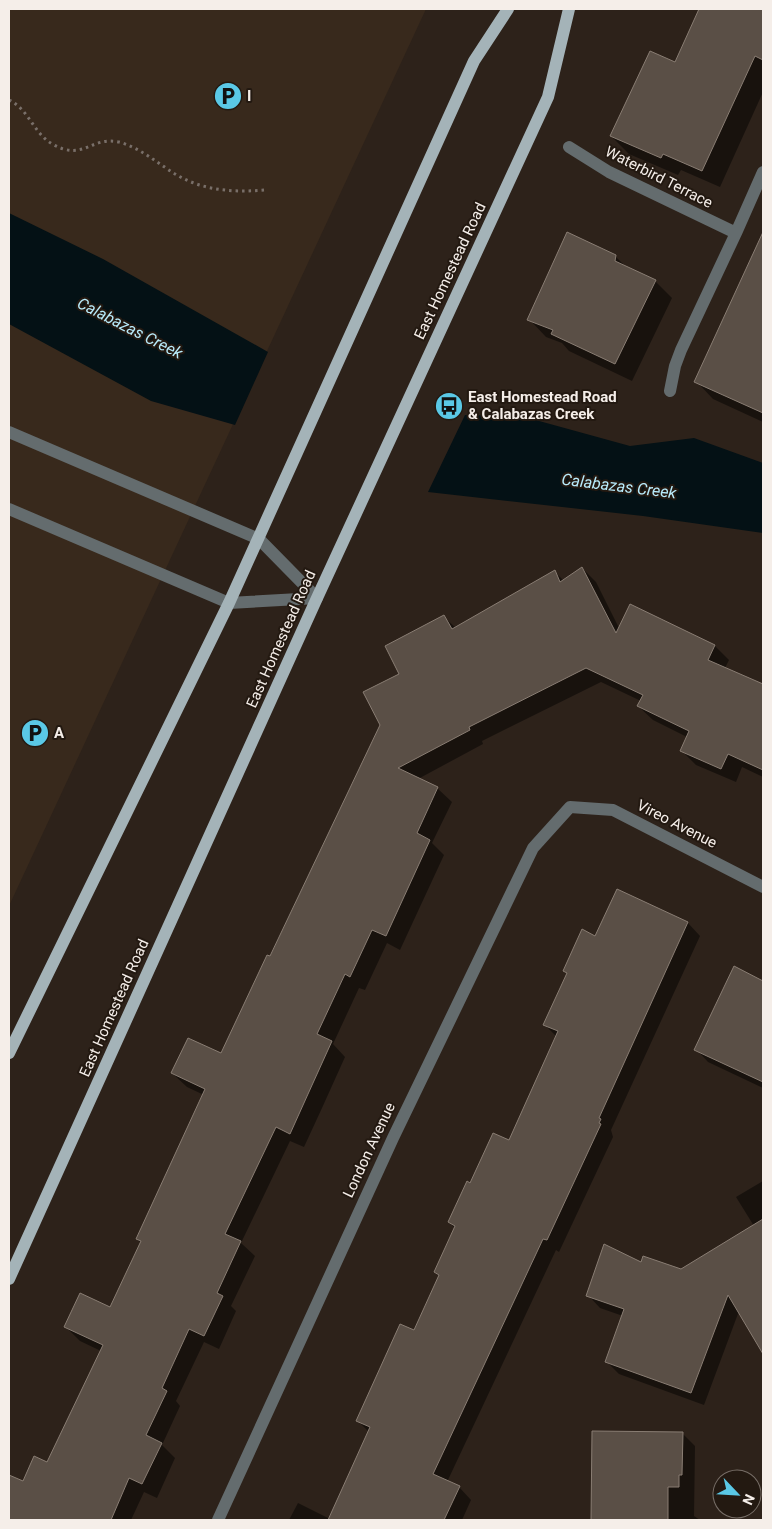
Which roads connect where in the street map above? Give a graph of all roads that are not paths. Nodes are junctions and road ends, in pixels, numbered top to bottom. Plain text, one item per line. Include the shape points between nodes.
1 (508, 9) edge
2 (569, 9) edge
3 (569, 147) dead end
4 (763, 172) edge
5 (736, 233) junction
6 (670, 391) dead end
7 (9, 432) edge
8 (9, 509) edge
9 (259, 539) junction
10 (317, 598) junction
11 (229, 603) junction
12 (570, 807) joint
13 (763, 887) edge
14 (9, 1053) edge
15 (9, 1279) edge
16 (218, 1520) edge

1 - 9 main road via 474,61
2 - 10 main road, East Homestead Road via 548,97
3 - 5 street, Waterbird Terrace via 609,172
4 - 5 street
5 - 6 street via 681,350
7 - 9 street
8 - 11 street
9 - 10 street
9 - 11 main road
10 - 11 street
10 - 15 main road, East Homestead Road
11 - 14 main road
12 - 13 street, Vireo Avenue via 614,810
12 - 16 street, London Avenue via 534,848 393,1138

